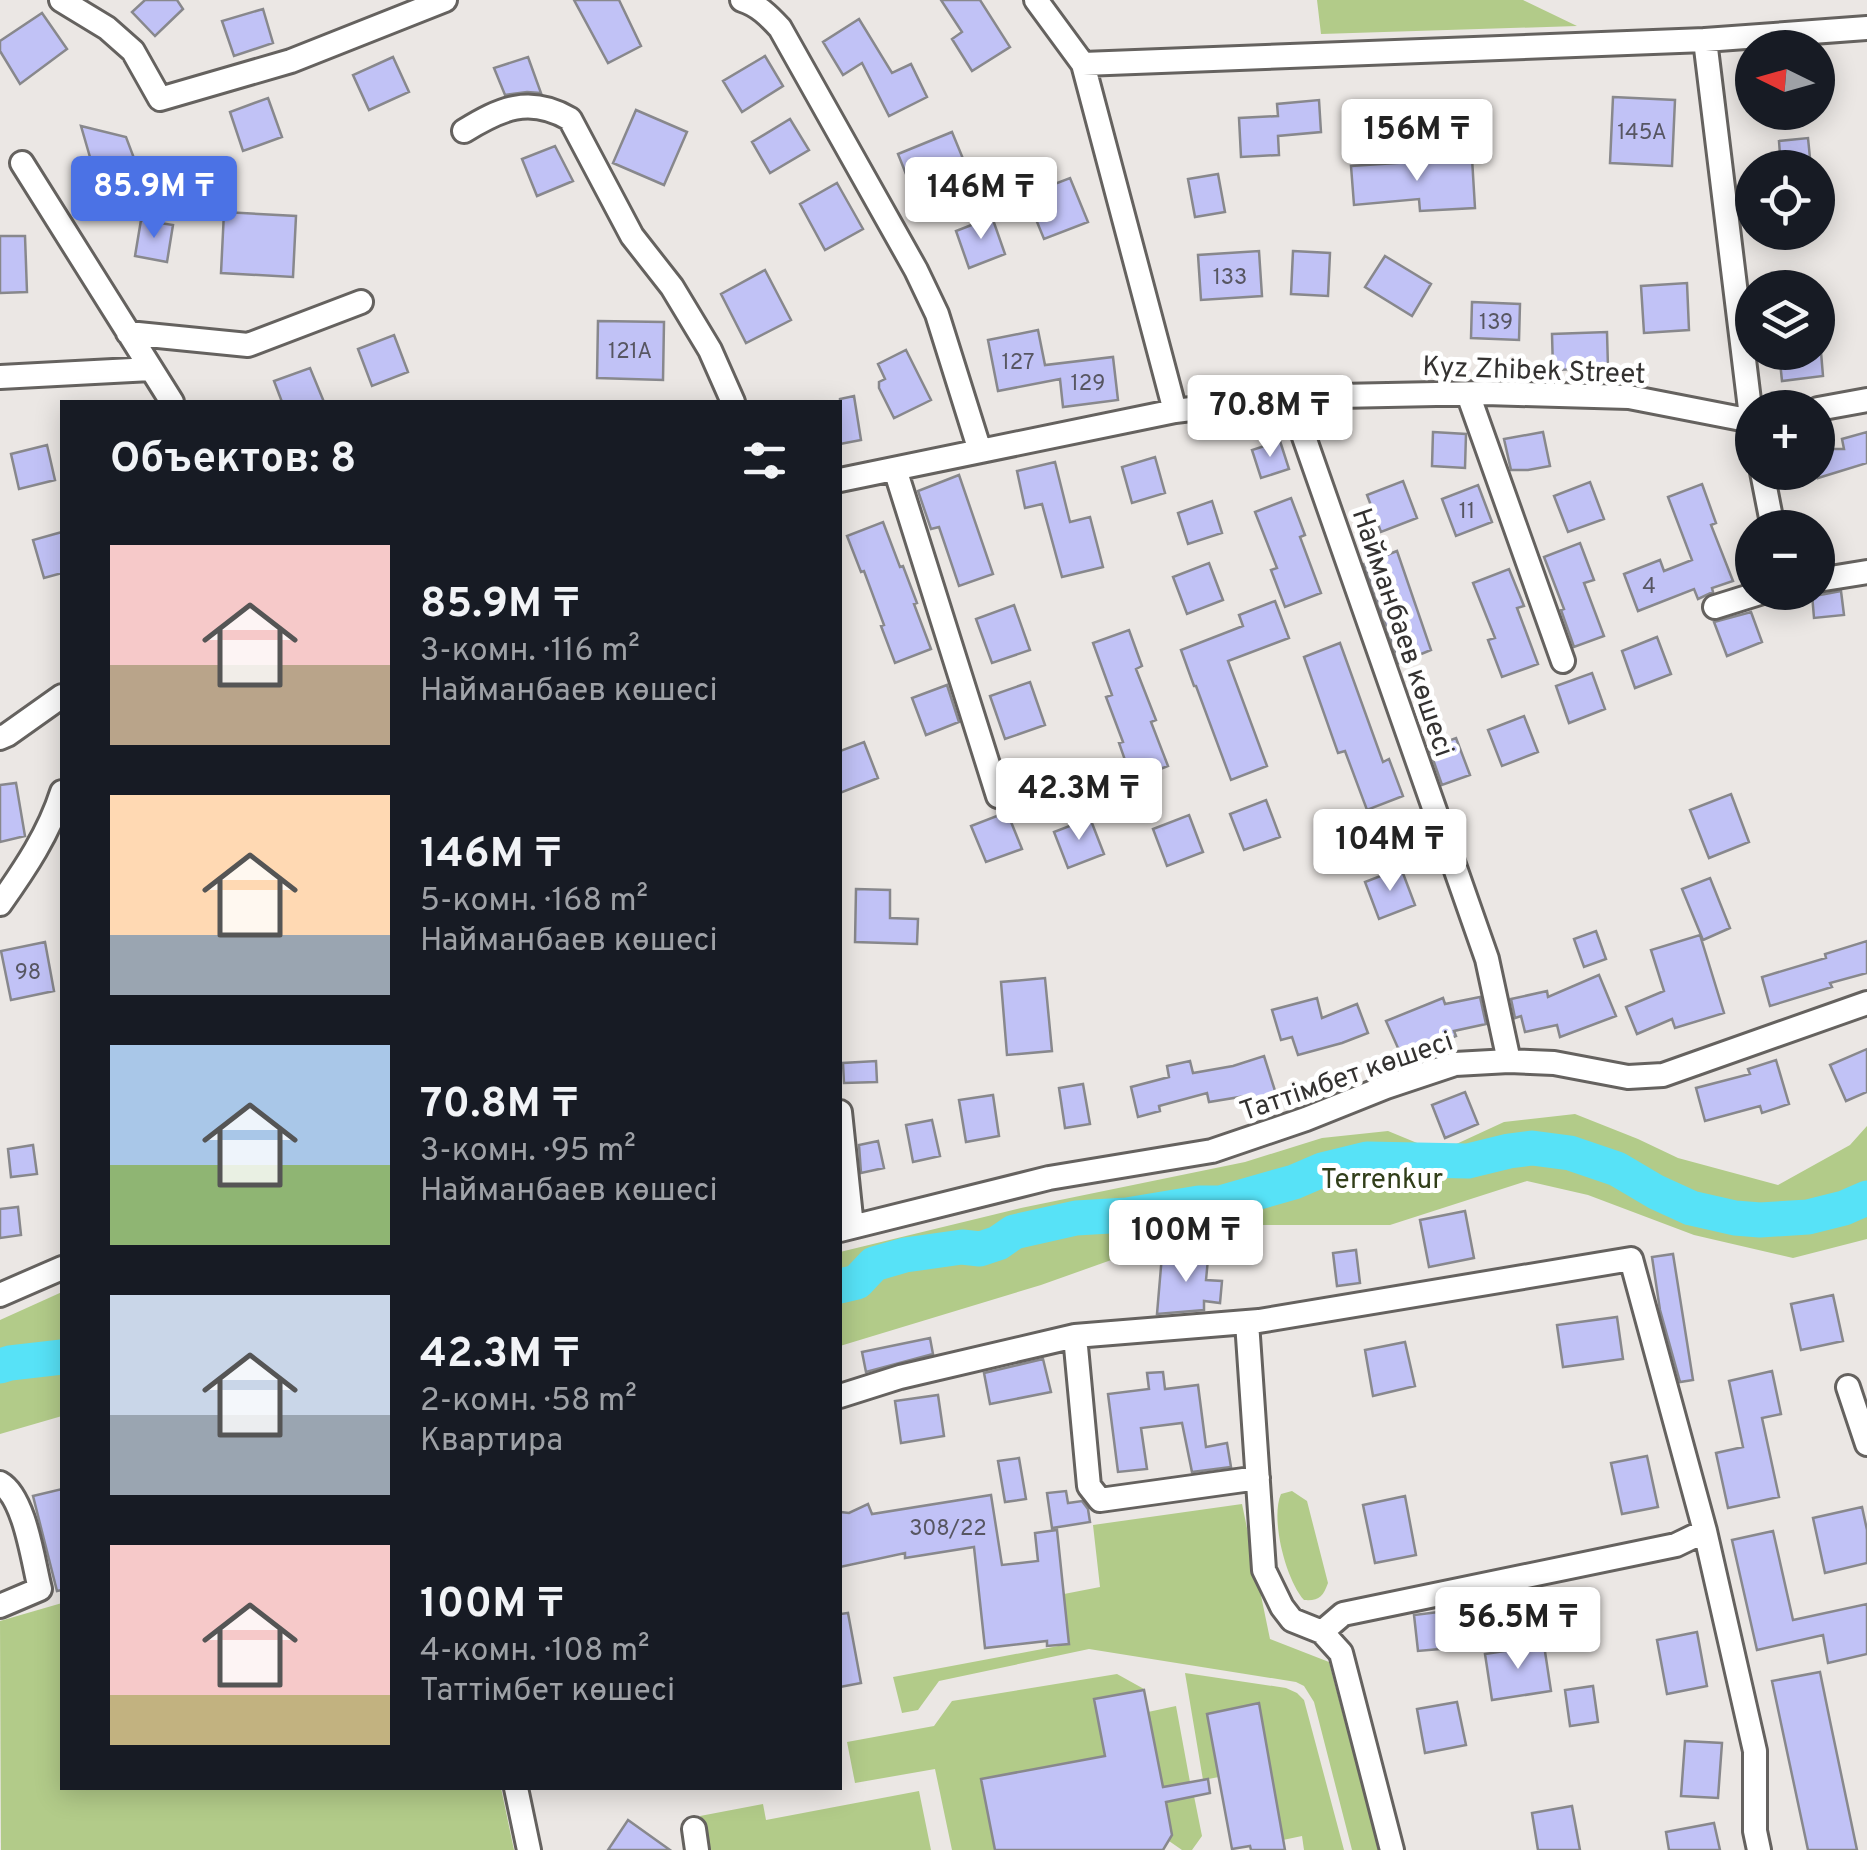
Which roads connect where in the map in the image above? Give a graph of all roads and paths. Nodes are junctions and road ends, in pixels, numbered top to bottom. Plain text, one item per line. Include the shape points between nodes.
1 (61, 0) edge
2 (445, 0) edge
3 (742, 0) edge
4 (1036, 0) edge
5 (1867, 28) edge
6 (1705, 40) junction
7 (1083, 64) junction
8 (464, 132) dead end
9 (22, 162) dead end
10 (361, 302) dead end
11 (128, 333) junction
12 (150, 369) junction
13 (0, 377) edge
14 (1748, 390) edge
15 (1468, 394) junction
16 (1290, 397) junction
17 (171, 400) edge
18 (731, 400) edge
19 (1867, 400) edge
20 (1835, 406) edge
21 (1175, 411) junction
22 (1735, 419) edge
23 (980, 451) junction
24 (895, 469) junction
25 (842, 480) edge
26 (1867, 572) edge
27 (1835, 577) edge
28 (1735, 601) edge
29 (1715, 608) dead end
30 (1563, 661) dead end
31 (60, 697) edge
32 (0, 738) edge
33 (998, 796) dead end
34 (60, 798) edge
35 (0, 904) edge
36 (1867, 1004) edge
37 (1508, 1061) junction
38 (842, 1151) edge
39 (846, 1229) edge
40 (60, 1269) edge
41 (0, 1295) edge
42 (1247, 1322) junction
43 (1075, 1336) junction
44 (1848, 1387) dead end
45 (842, 1395) edge
46 (1867, 1444) edge
47 (1258, 1478) junction
48 (0, 1483) edge
49 (1705, 1531) junction
50 (0, 1606) edge
51 (1322, 1632) junction
52 (516, 1790) edge
53 (529, 1850) edge
54 (1392, 1850) edge
55 (1760, 1850) edge

1 - 2 street via 133,52 160,99 291,62
3 - 23 street via 780,28 916,270
4 - 7 street
5 - 6 street
6 - 7 street
6 - 14 street
7 - 21 street
8 - 18 street via 508,108 550,109 570,119 632,236 710,350
9 - 11 street
10 - 11 street via 248,344
11 - 12 street
12 - 13 street
12 - 17 street
15 - 16 street, Kyz Zhibek Street
15 - 22 street, Kyz Zhibek Street via 1629,397
15 - 30 street
16 - 21 street, Kyz Zhibek Street
16 - 37 street, Найманбаев көшесі via 1487,959
19 - 20 street
21 - 23 street, Kyz Zhibek Street
23 - 24 street, Kyz Zhibek Street
24 - 25 street, Kyz Zhibek Street
24 - 33 street
26 - 27 street
28 - 29 street
31 - 32 street
34 - 35 street
36 - 37 street, Таттімбет көшесі via 1663,1075
37 - 39 street, Таттімбет көшесі via 1455,1064 1212,1151 1049,1178
38 - 39 street
40 - 41 street
42 - 43 street
42 - 47 street
42 - 49 street via 1631,1259
43 - 45 street
43 - 47 street via 1089,1486 1100,1500
44 - 46 street
47 - 51 street via 1264,1570 1292,1620
48 - 50 street via 22,1516 40,1589
49 - 51 street via 1676,1545 1343,1614
49 - 55 street via 1755,1752
51 - 54 street via 1341,1653
52 - 53 street

